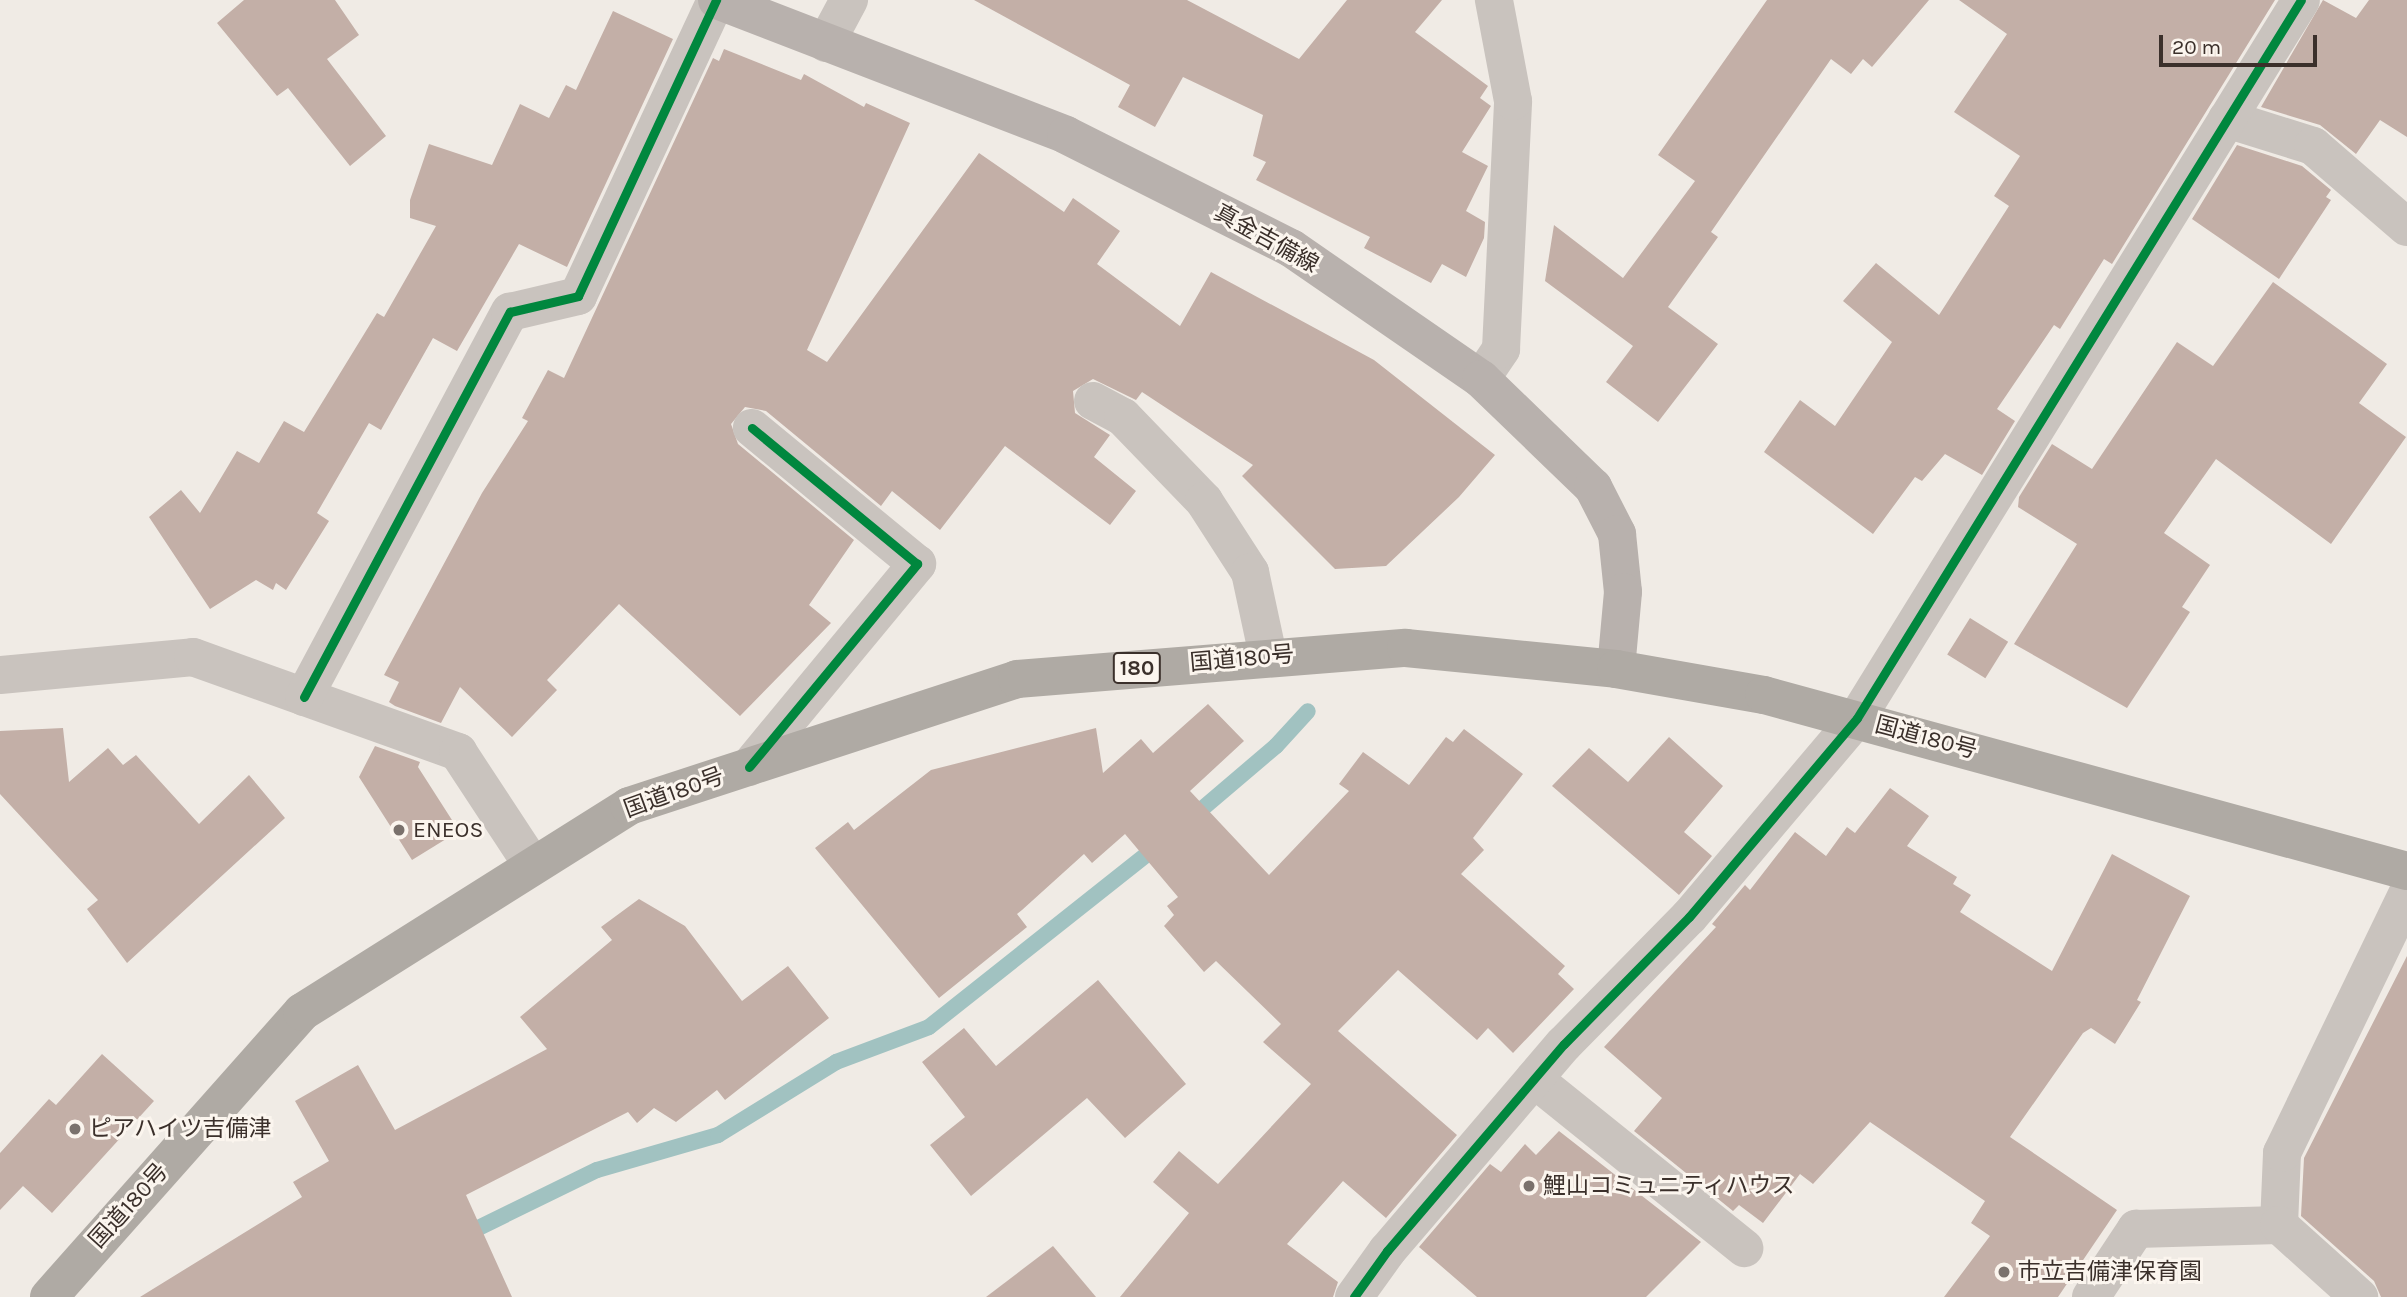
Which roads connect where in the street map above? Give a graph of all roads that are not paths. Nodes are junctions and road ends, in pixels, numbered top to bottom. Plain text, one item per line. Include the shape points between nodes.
1 (716, 0) edge
2 (849, 0) edge
3 (1494, 0) edge
4 (2301, 0) edge
5 (826, 43) junction
6 (2227, 119) junction
7 (2407, 228) edge
8 (1481, 379) junction
9 (1093, 401) dead end
10 (752, 428) dead end
11 (1268, 656) junction
12 (1615, 669) junction
13 (0, 675) edge
14 (304, 697) junction
15 (1857, 718) junction
16 (749, 767) junction
17 (533, 866) junction
18 (2407, 871) edge
19 (2407, 894) edge
20 (1534, 1079) junction
21 (2278, 1226) junction
22 (1744, 1248) dead end
23 (49, 1297) edge
24 (1354, 1297) edge
25 (2091, 1297) edge
26 (2359, 1297) edge

1 - 5 main road, 真金吉備線
1 - 14 street via 578,296 510,312
2 - 5 street
3 - 8 street via 1513,101 1501,349
4 - 6 street
5 - 8 main road, 真金吉備線 via 1066,135 1291,248
6 - 7 street via 2313,146
6 - 15 street
8 - 12 main road, 真金吉備線 via 1593,487 1617,534 1623,592
9 - 11 street via 1123,417 1204,501 1250,572
10 - 16 street via 917,564
11 - 12 highway, 国道180号 / 180 via 1406,648
11 - 16 highway, 国道180号 / 180 via 1017,678
12 - 15 highway, 国道180号 / 180 via 1764,695
13 - 14 street via 193,657
14 - 17 street via 458,752
15 - 18 highway, 国道180号 / 180
15 - 20 street via 1689,916
16 - 17 highway, 国道180号 / 180 via 629,806
17 - 23 highway, 国道180号 / 180 via 302,1012
19 - 21 street via 2282,1153
20 - 22 street
20 - 24 street
21 - 25 street via 2136,1229
21 - 26 street

